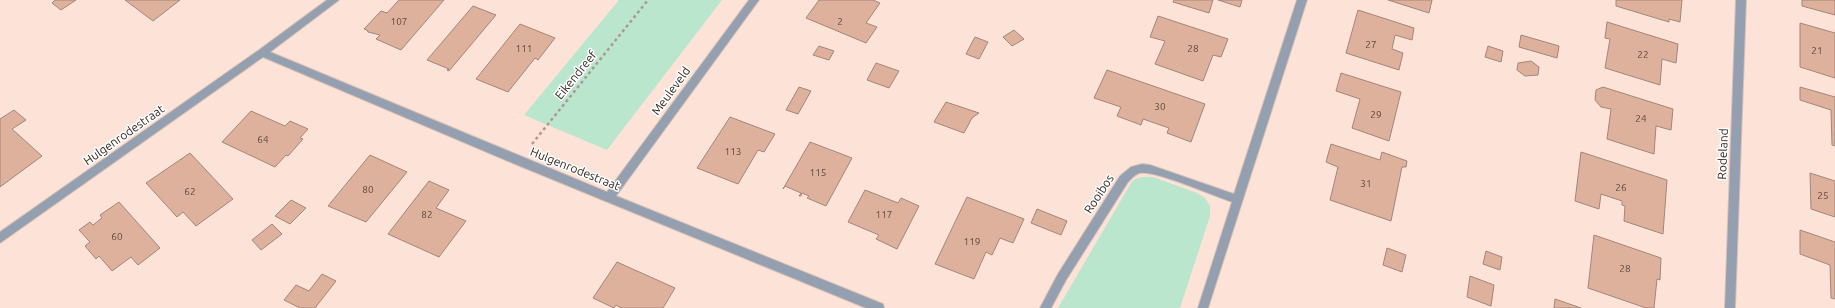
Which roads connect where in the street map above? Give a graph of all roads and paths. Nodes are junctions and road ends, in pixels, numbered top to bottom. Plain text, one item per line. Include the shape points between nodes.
1 (334, 0) edge
2 (648, 0) edge
3 (754, 0) edge
4 (1302, 0) edge
5 (1741, 0) edge
6 (262, 53) junction
7 (519, 161) junction
8 (609, 197) junction
9 (1238, 200) junction
10 (0, 238) edge
11 (879, 308) edge
12 (1045, 308) edge
13 (1203, 308) edge
14 (1730, 308) edge

1 - 6 street, Hulgenrodestraat
2 - 7 path, Eikendreef
3 - 8 street, Meuleveld
4 - 9 street
5 - 14 street, Rodeland
6 - 7 street, Hulgenrodestraat
6 - 10 street, Hulgenrodestraat
7 - 8 street, Hulgenrodestraat
8 - 11 street, Hulgenrodestraat
9 - 12 street, Rooibos via 1156,170 1132,170 1062,277
9 - 13 street

